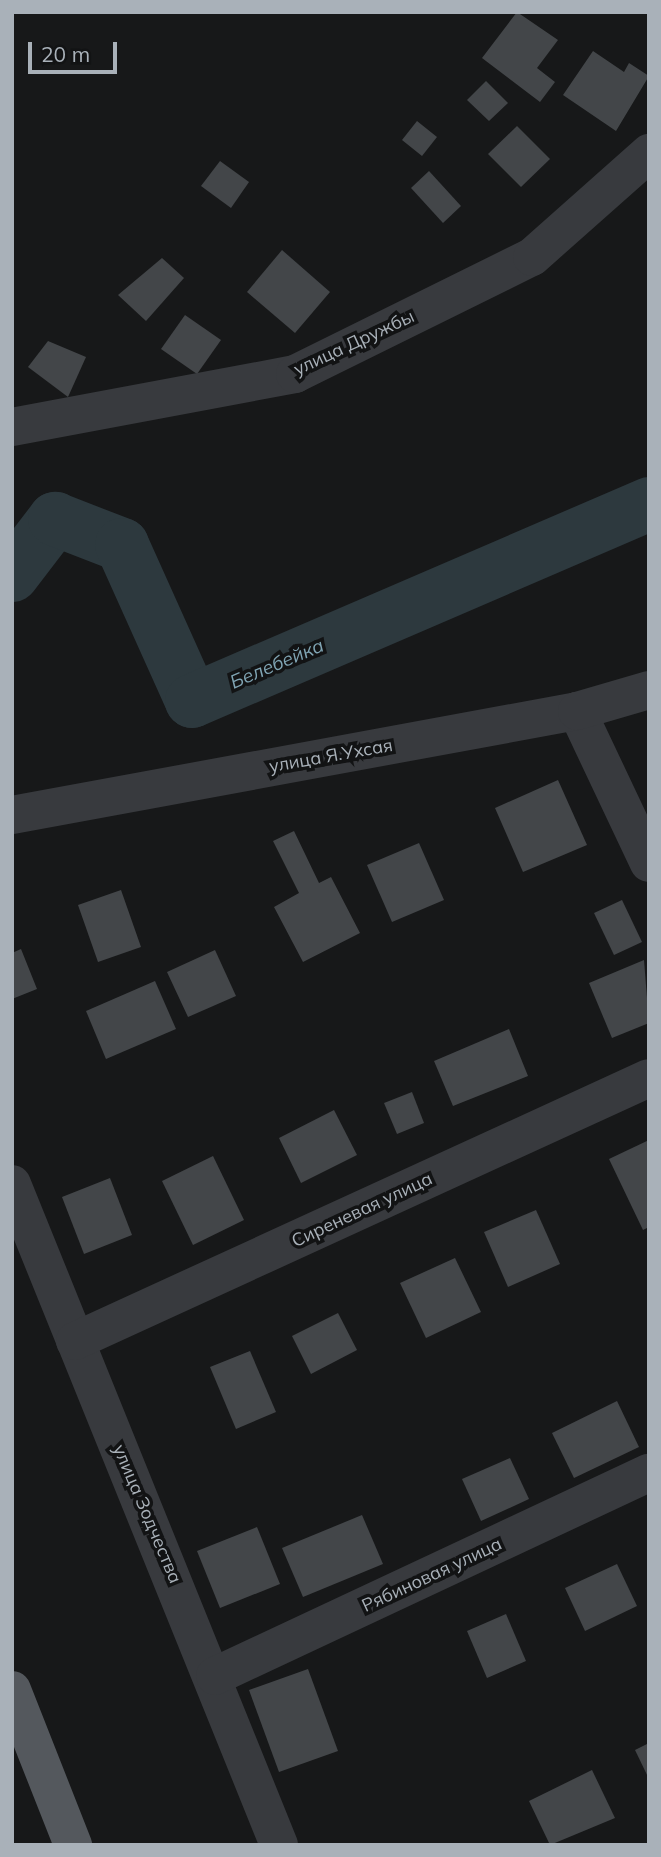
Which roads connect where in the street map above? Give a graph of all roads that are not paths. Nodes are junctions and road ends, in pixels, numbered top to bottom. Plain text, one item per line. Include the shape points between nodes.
1 (649, 152) edge
2 (12, 427) edge
3 (649, 690) edge
4 (577, 711) junction
5 (12, 816) edge
6 (649, 863) edge
7 (649, 1078) edge
8 (12, 1184) edge
9 (75, 1342) junction
10 (649, 1473) edge
11 (215, 1676) junction
12 (12, 1690) edge
13 (73, 1845) edge
14 (279, 1845) edge

1 - 2 street, улица Дружбы via 532,257 295,374
3 - 4 street, улица Я.Ухсая
4 - 5 street, улица Я.Ухсая
4 - 6 street
7 - 9 street, Сиреневая улица
8 - 9 street, улица Зодчества
9 - 11 street, улица Зодчества
10 - 11 street, Рябиновая улица
11 - 14 street, улица Зодчества
12 - 13 main road

